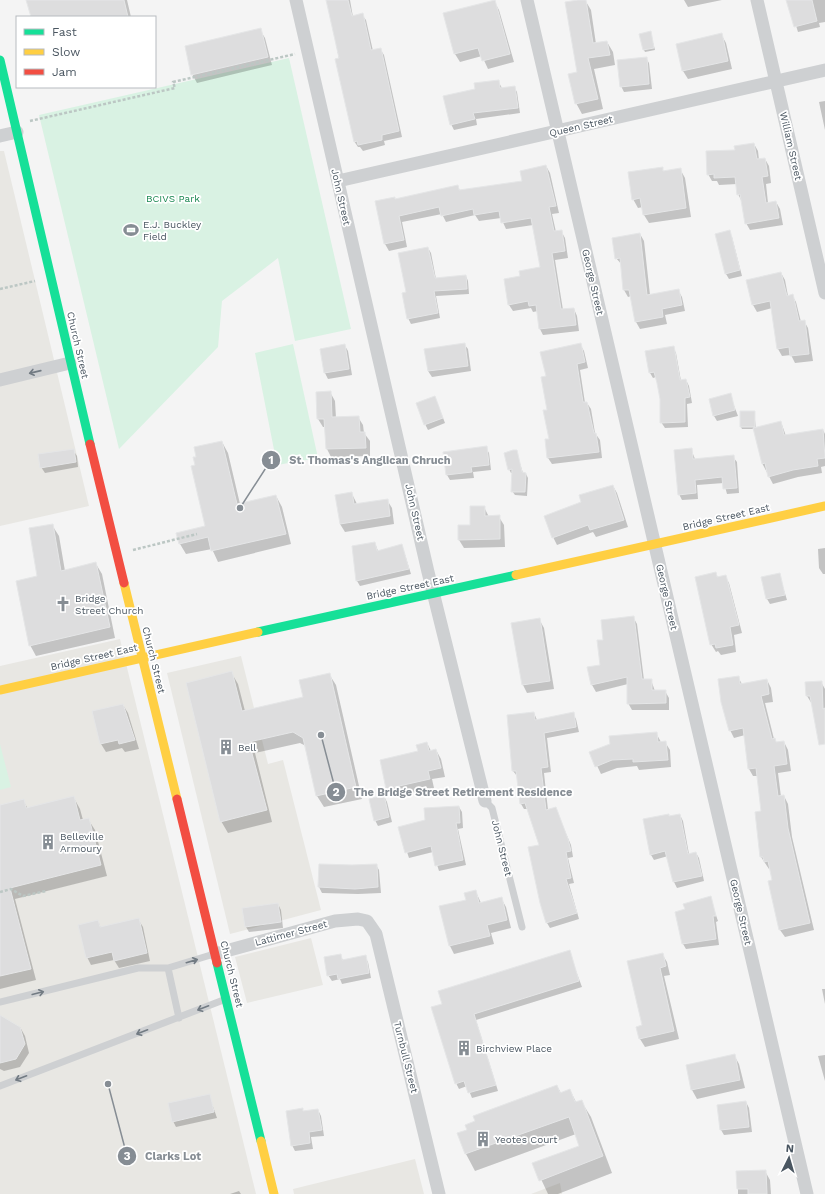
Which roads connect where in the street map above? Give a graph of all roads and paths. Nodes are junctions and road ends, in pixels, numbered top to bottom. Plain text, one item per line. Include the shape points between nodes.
1 (296, 0) edge
2 (527, 0) edge
3 (757, 0) edge
4 (296, 54) dead end
5 (0, 60) edge
6 (825, 70) edge
7 (776, 82) junction
8 (27, 121) dead end
9 (558, 131) junction
10 (17, 132) junction
11 (0, 136) edge
12 (338, 181) junction
13 (37, 280) dead end
14 (0, 289) edge
15 (825, 292) edge
16 (70, 363) junction
17 (0, 380) edge
18 (825, 506) edge
19 (197, 534) dead end
20 (655, 545) junction
21 (140, 548) dead end
22 (434, 593) junction
23 (142, 657) junction
24 (0, 690) edge
25 (485, 801) joint
26 (46, 891) dead end
27 (0, 892) edge
28 (367, 922) joint
29 (522, 927) dead end
30 (215, 954) junction
31 (168, 968) junction
32 (226, 999) junction
33 (0, 1002) edge
34 (179, 1018) junction
35 (0, 1086) edge
36 (274, 1194) edge
37 (439, 1194) edge
38 (807, 1194) edge

1 - 12 street, John Street
2 - 9 street, George Street
3 - 7 street, William Street
4 - 8 path via 173,82 175,88
5 - 10 street, Church Street
6 - 7 street, Queen Street
7 - 9 street, Queen Street
7 - 15 street, William Street
9 - 12 street, Queen Street
9 - 20 street, George Street
10 - 11 street
10 - 16 street, Church Street
12 - 22 street, John Street
13 - 14 path
16 -> 17 street
16 - 23 street, Church Street
18 - 20 street, Bridge Street East
19 - 21 path
20 - 22 street, Bridge Street East
20 - 38 street, George Street
22 - 23 street, Bridge Street East
22 - 25 street, John Street
23 - 24 street, Bridge Street East
23 - 30 street, Church Street
25 - 29 lane, John Street via 492,808
26 - 27 path via 23,896 11,889
28 - 30 street, Lattimer Street via 358,919 335,921
28 - 37 street, Turnbull Street via 376,934
31 -> 30 lane
30 - 32 street, Church Street
33 -> 31 lane via 138,968
31 - 34 lane
32 -> 34 lane
32 - 36 street, Church Street
34 -> 35 lane

